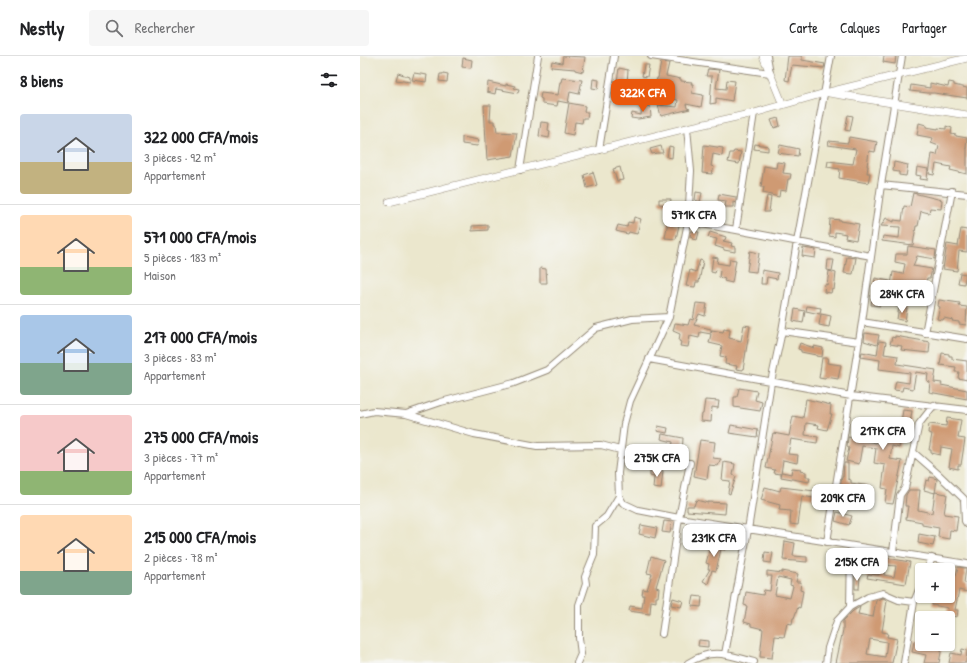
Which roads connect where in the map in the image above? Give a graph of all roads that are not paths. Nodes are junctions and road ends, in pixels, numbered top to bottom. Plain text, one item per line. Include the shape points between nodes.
1 (538, 56) edge
2 (614, 56) edge
3 (651, 56) edge
4 (762, 56) edge
5 (767, 56) edge
6 (832, 56) edge
7 (902, 56) edge
8 (967, 58) edge
9 (770, 73) junction
10 (899, 76) junction
11 (825, 93) junction
12 (894, 103) junction
13 (783, 105) junction
14 (754, 113) junction
15 (967, 115) edge
16 (686, 128) junction
17 (599, 150) junction
18 (520, 170) junction
19 (881, 185) junction
20 (952, 191) junction
21 (967, 194) edge
22 (389, 202) dead end
23 (688, 222) junction
24 (736, 229) junction
25 (797, 242) junction
26 (871, 256) junction
27 (669, 317) junction
28 (862, 322) junction
29 (782, 331) junction
30 (925, 332) junction
31 (967, 339) edge
32 (859, 342) junction
33 (649, 360) junction
34 (771, 382) junction
35 (851, 396) junction
36 (934, 406) junction
37 (967, 410) edge
38 (360, 414) edge
39 (406, 414) junction
40 (620, 450) junction
41 (913, 452) junction
42 (619, 496) junction
43 (679, 518) junction
44 (967, 524) edge
45 (748, 530) junction
46 (827, 542) junction
47 (851, 546) junction
48 (893, 552) junction
49 (932, 558) junction
50 (930, 563) edge
51 (967, 564) edge
52 (914, 602) joint
53 (850, 607) junction
54 (662, 634) dead end
55 (725, 654) junction
56 (577, 663) edge
57 (688, 663) edge
58 (756, 663) edge
59 (826, 663) edge
60 (904, 663) edge

1 - 18 street
2 - 17 street
3 - 9 street
4 - 9 street
5 - 9 street
6 - 11 street
7 - 10 street
8 - 10 street
9 - 13 street
10 - 11 street
10 - 12 street
11 - 12 street
11 - 13 street
11 - 25 street
12 - 15 street
12 - 19 street
13 - 14 street
14 - 16 street
14 - 24 street
16 - 17 street
16 - 23 street via 690,171
17 - 18 street
18 - 22 street
19 - 20 street
19 - 26 street
20 - 21 street
20 - 30 street
23 - 24 street
23 - 27 street
24 - 25 street
25 - 26 street
25 - 29 street
26 - 28 street
27 - 33 street
27 - 39 street via 632,319 596,328 547,370 514,383
28 - 30 street
28 - 32 street
29 - 32 street
29 - 34 street
30 - 31 street
32 - 35 street
33 - 34 street
33 - 40 street via 630,402
34 - 35 street
34 - 45 street
35 - 36 street
35 - 46 street
36 - 37 street
36 - 41 street via 919,424
38 - 39 street via 374,411
39 - 40 street via 474,434 536,446 601,445
40 - 42 street
40 - 43 street via 640,461 690,463
41 - 44 street via 964,499
41 - 48 street via 905,488 900,495
42 - 43 street via 623,503 633,508
42 - 56 street via 607,516 595,526 594,555 585,577 586,584 579,605 581,654
43 - 45 street
43 - 54 street
45 - 46 street
45 - 55 street
46 - 47 street
47 - 48 street
47 - 53 street
48 - 49 street
49 - 50 street
49 - 51 street
52 - 53 street via 899,600 883,592
52 - 60 street
53 - 59 street via 837,621
55 - 57 street via 698,656
55 - 58 street

